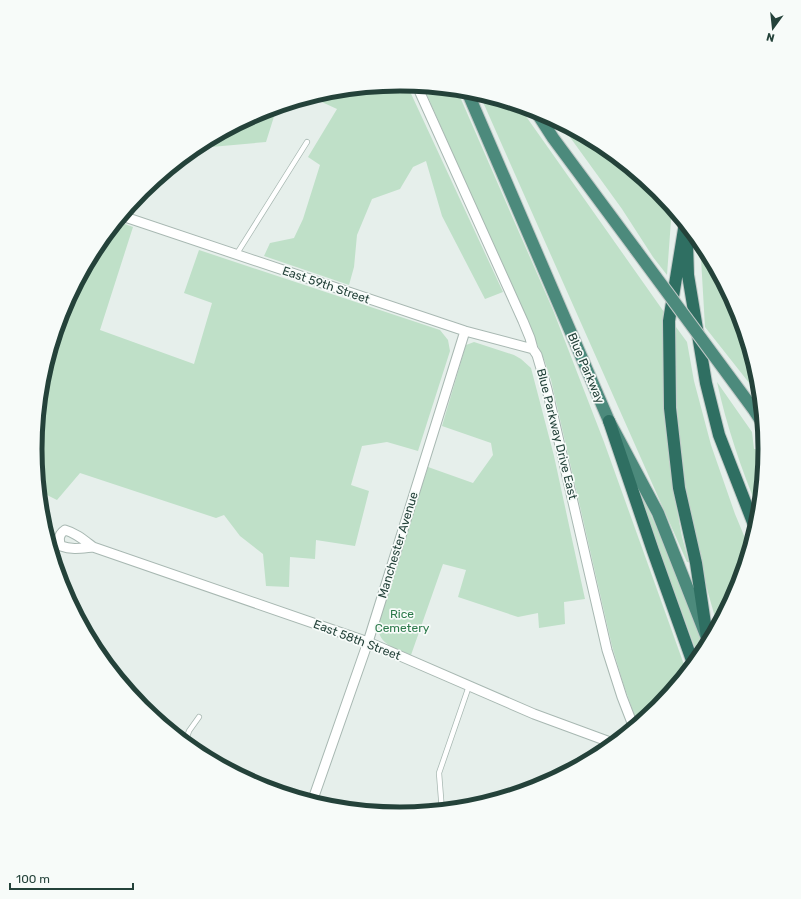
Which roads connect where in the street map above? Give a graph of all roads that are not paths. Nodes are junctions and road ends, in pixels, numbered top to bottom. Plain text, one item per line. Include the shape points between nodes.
1 (420, 92) edge
2 (470, 98) edge
3 (542, 120) edge
4 (307, 142) dead end
5 (127, 218) edge
6 (684, 230) edge
7 (686, 232) edge
8 (236, 255) junction
9 (465, 331) junction
10 (533, 349) junction
11 (757, 414) edge
12 (609, 421) junction
13 (752, 519) edge
14 (93, 547) dead end
15 (707, 635) edge
16 (707, 636) edge
17 (368, 642) junction
18 (692, 659) edge
19 (469, 686) junction
20 (199, 717) dead end
21 (632, 723) edge
22 (187, 738) edge
23 (609, 742) edge
24 (314, 797) edge
25 (442, 805) edge

1 - 10 street, Blue Parkway Drive East via 523,321
2 - 12 highway, Blue Parkway
3 - 11 highway, bridge
4 - 8 lane
5 - 8 street, East 59th Street
6 - 15 highway via 669,321 670,408 678,488 696,564
7 - 13 highway via 688,275 706,383 719,435
8 - 9 street, East 59th Street
9 - 10 street, East 59th Street
9 - 17 street, Manchester Avenue
10 - 21 street, Blue Parkway Drive East via 548,389 607,650
12 - 16 highway, Blue Parkway via 658,513
12 - 18 highway
14 - 17 street, East 58th Street
17 - 19 street, East 58th Street
17 - 24 street, Manchester Avenue
19 - 23 street, East 58th Street via 534,714
19 - 25 lane via 439,773
20 - 22 lane

